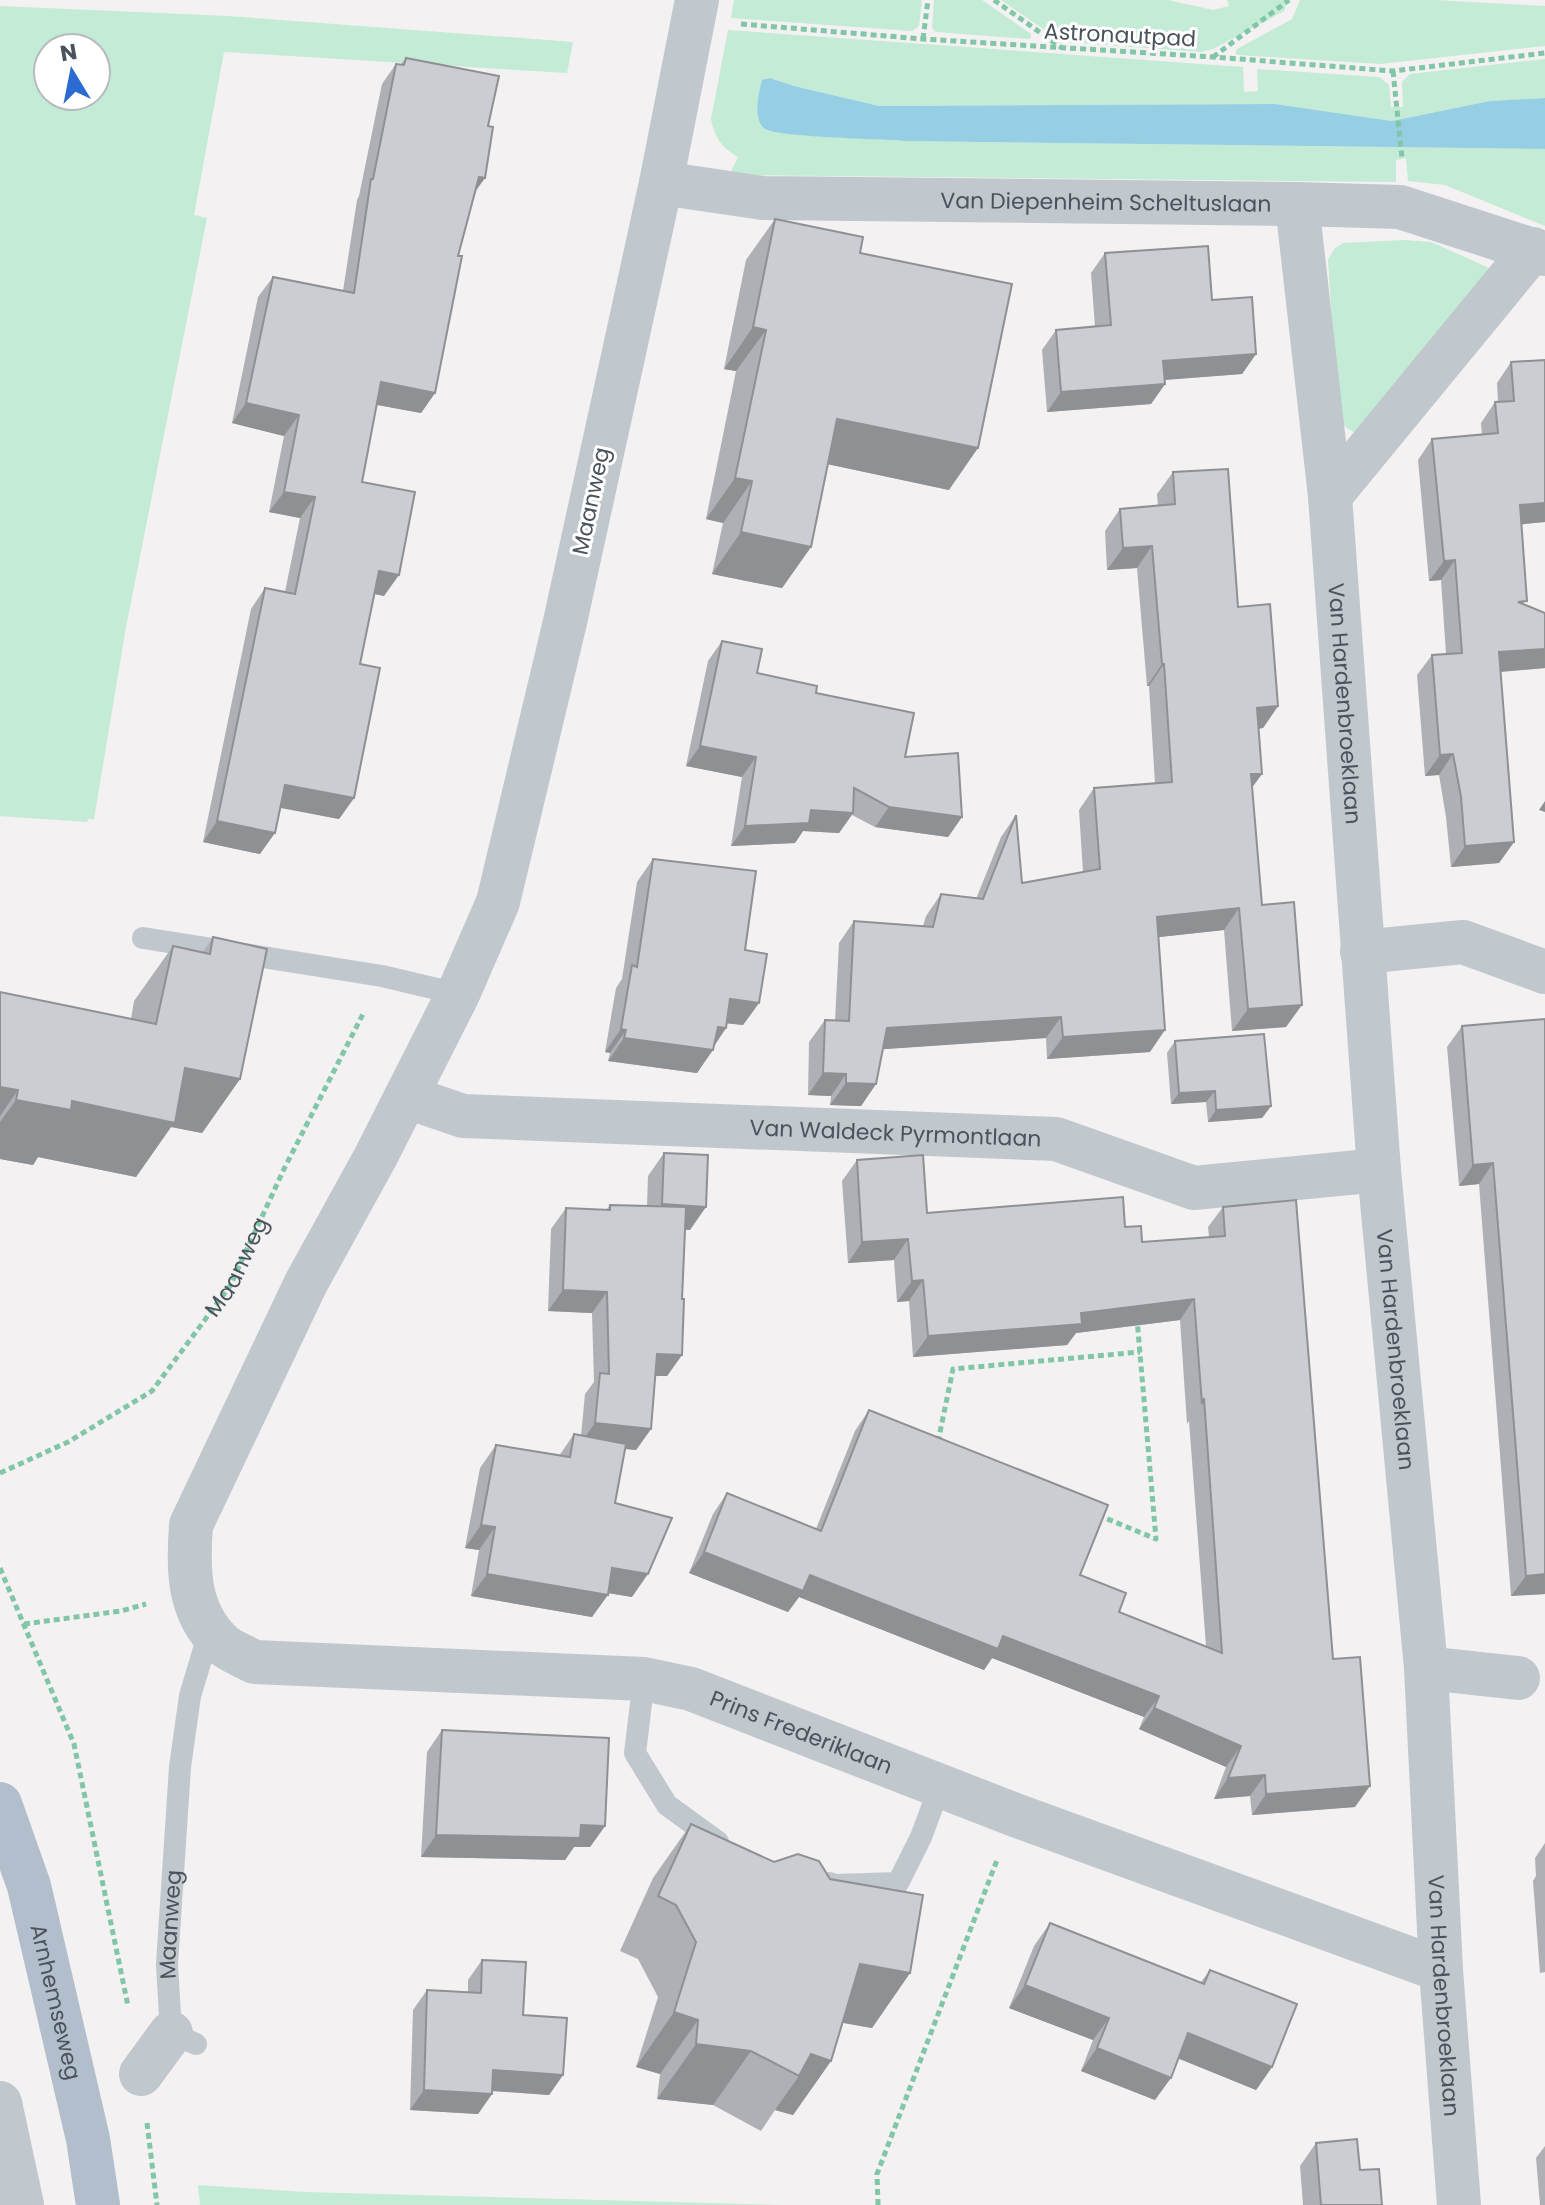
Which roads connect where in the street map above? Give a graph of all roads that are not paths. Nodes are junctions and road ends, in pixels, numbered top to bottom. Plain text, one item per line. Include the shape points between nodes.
1 (695, 10) edge
2 (661, 183) junction
3 (1297, 204) junction
4 (1539, 251) edge
5 (1330, 496) junction
6 (143, 938) dead end
7 (1362, 952) junction
8 (1545, 972) edge
9 (458, 994) junction
10 (407, 1097) junction
11 (1379, 1170) junction
12 (190, 1578) joint
13 (210, 1629) junction
14 (1426, 1668) junction
15 (1518, 1678) dead end
16 (644, 1679) junction
17 (940, 1786) junction
18 (0, 1804) edge
19 (729, 1850) edge
20 (804, 1875) edge
21 (1441, 1970) junction
22 (183, 2038) joint
23 (141, 2074) road end
24 (0, 2103) edge
25 (22, 2205) edge
26 (98, 2205) edge
27 (1459, 2205) edge

1 - 2 street, Maanweg
2 - 3 street, Van Diepenheim Scheltuslaan via 763,198
2 - 9 street, Maanweg via 498,902
3 - 4 street, Van Diepenheim Scheltuslaan via 1400,207
3 - 5 street, Van Hardenbroeklaan
4 - 5 street
5 - 7 street, Van Hardenbroeklaan
6 - 9 lane via 382,976
7 - 8 street via 1463,942
7 - 11 street, Van Hardenbroeklaan
9 - 10 street, Maanweg
10 - 11 street, Van Waldeck Pyrmontlaan via 463,1116 1056,1139 1194,1188
10 - 12 street, Maanweg via 306,1283 191,1525
11 - 14 street, Van Hardenbroeklaan
12 - 13 street, Prins Frederiklaan via 198,1611
13 - 16 street, Prins Frederiklaan via 222,1645 254,1662
13 - 22 lane, Maanweg via 190,1696 180,1767 167,1964
14 - 15 street
14 - 21 street, Van Hardenbroeklaan
16 - 17 street, Prins Frederiklaan via 691,1689
16 - 19 lane via 635,1753 667,1805
17 - 20 lane via 898,1883 835,1885
17 - 21 street, Prins Frederiklaan
18 - 26 main road, Arnhemseweg via 29,1886 88,2139
21 - 27 street, Van Hardenbroeklaan
22 - 23 street, Maanweg
24 - 25 street

